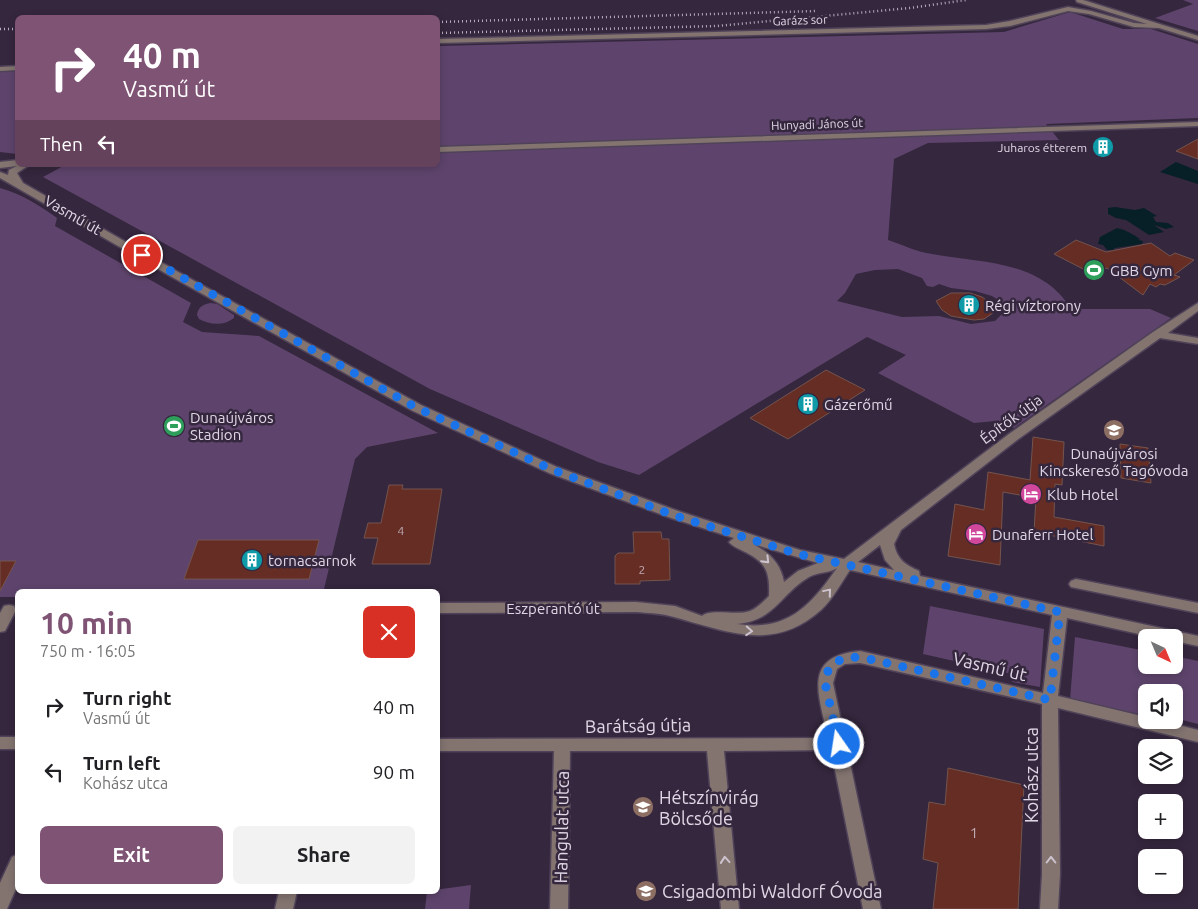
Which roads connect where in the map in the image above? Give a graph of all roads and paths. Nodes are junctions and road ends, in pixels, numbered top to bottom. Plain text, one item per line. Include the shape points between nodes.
1 (1079, 1) edge
2 (1158, 26) junction
3 (1198, 38) edge
4 (440, 41) edge
5 (0, 68) edge
6 (15, 68) edge
7 (1198, 124) edge
8 (440, 150) edge
9 (15, 163) edge
10 (0, 165) edge
11 (20, 167) edge
12 (0, 175) edge
13 (0, 181) edge
14 (21, 185) junction
15 (36, 194) junction
16 (1198, 306) edge
17 (1157, 334) junction
18 (1198, 341) edge
19 (676, 516) junction
20 (900, 523) junction
21 (847, 565) junction
22 (1076, 584) dead end
23 (939, 585) junction
24 (776, 596) junction
25 (440, 608) edge
26 (1198, 608) edge
27 (9, 610) edge
28 (668, 610) junction
29 (1060, 612) junction
30 (0, 627) edge
31 (1198, 641) edge
32 (1050, 700) junction
33 (1198, 736) edge
34 (0, 743) edge
35 (15, 743) edge
36 (715, 744) junction
37 (839, 744) junction
38 (440, 745) edge
39 (562, 745) junction
40 (15, 869) edge
41 (287, 894) edge
42 (0, 904) edge
43 (284, 909) edge
44 (559, 909) edge
45 (730, 909) edge
46 (872, 909) edge
47 (1049, 909) edge

1 - 2 street
2 - 3 street
2 - 4 street, Garázs sor via 1127,25 1082,11 1059,10 1011,24 986,27
5 - 6 street
7 - 8 street, Hunyadi János út
9 - 10 street
11 - 14 street via 11,174
12 - 14 street
13 - 15 street
14 - 15 street
15 - 19 street, Vasmű út via 417,408 553,470
16 - 17 street, Építők útja
17 - 18 street
17 - 20 street, Építők útja
19 - 21 street, Vasmű út via 798,554
19 -> 24 street via 766,558 775,570
20 - 21 street, Építők útja
20 - 23 street via 887,544 893,563
21 - 23 street, Vasmű út
21 - 24 street, Eszperantó út via 816,567 800,575
28 -> 21 street, Eszperantó út via 730,629 758,631 788,625 817,605
22 - 26 street
23 - 29 street, Vasmű út
24 - 28 street, Eszperantó út via 760,612 736,619
25 - 28 street, Eszperantó út via 636,607
27 - 30 street
29 - 31 street, Vasmű út
29 - 32 street, Kohász utca
32 - 33 street, Vasmű út
32 - 37 street, Vasmű út via 860,657 845,658 831,664 825,683
47 -> 32 street, Kohász utca
34 - 35 street
36 - 37 street, Barátság útja
36 - 39 street, Barátság útja
45 -> 36 street
37 - 46 street
38 - 39 street, Barátság útja
39 - 44 street, Hangulat utca
40 - 42 street
41 - 43 street

